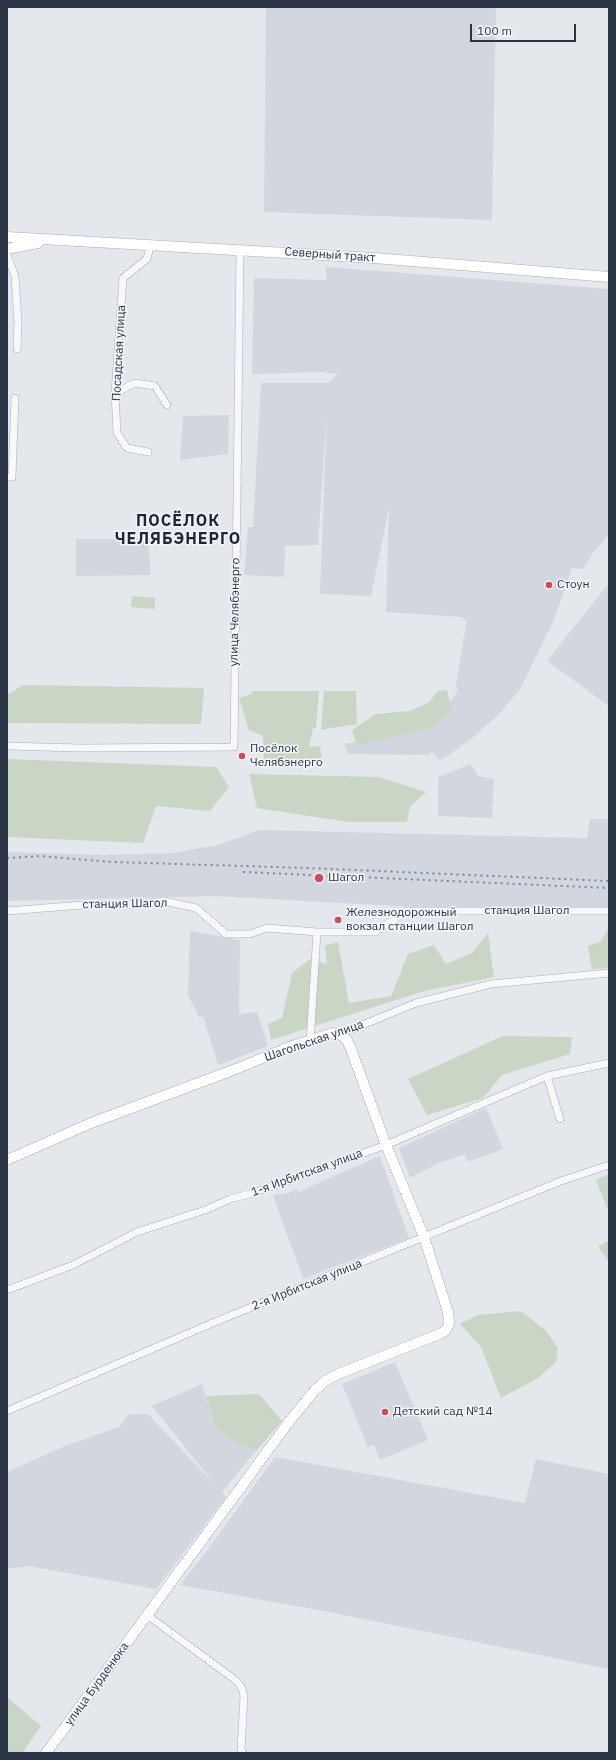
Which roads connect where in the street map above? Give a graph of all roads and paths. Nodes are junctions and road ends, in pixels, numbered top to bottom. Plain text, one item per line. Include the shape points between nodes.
1 (7, 237) edge
2 (50, 240) junction
3 (150, 246) junction
4 (7, 249) edge
5 (240, 249) junction
6 (7, 255) edge
7 (609, 277) edge
8 (17, 349) dead end
9 (115, 393) junction
10 (15, 398) dead end
11 (167, 404) dead end
12 (148, 452) dead end
13 (7, 477) edge
14 (7, 746) edge
15 (7, 911) edge
16 (609, 911) edge
17 (317, 932) junction
18 (609, 973) edge
19 (340, 1034) junction
20 (310, 1041) junction
21 (609, 1063) edge
22 (547, 1076) junction
23 (560, 1119) dead end
24 (386, 1145) junction
25 (7, 1160) edge
26 (609, 1165) edge
27 (424, 1237) junction
28 (7, 1290) edge
29 (7, 1411) edge
30 (147, 1615) junction
31 (46, 1753) edge
32 (243, 1753) edge

1 - 2 street, Северный тракт
2 - 3 street, Северный тракт
2 - 4 street, Северный тракт
3 - 5 street, Северный тракт
3 - 9 street, Посадская улица via 147,260 123,278
5 - 7 street, Северный тракт
5 - 14 street, улица Челябэнерго via 234,747
6 - 8 street via 15,276
9 - 11 street via 136,384 155,386
9 - 12 street, Посадская улица via 117,433 127,448
10 - 13 street via 12,477
15 - 17 street, станция Шагол via 95,904 133,905 164,901 196,908 226,934 250,934 267,928
16 - 17 street, станция Шагол via 407,911 375,932
17 - 20 street
18 - 19 street, Шагольская улица via 491,984 416,1004
19 - 20 street, Шагольская улица via 333,1033
19 - 24 street via 347,1040 351,1049
20 - 25 street, Шагольская улица via 91,1123
21 - 22 street, 1-я Ирбитская улица
22 - 23 street
22 - 24 street, 1-я Ирбитская улица
24 - 27 street
24 - 28 street, 1-я Ирбитская улица via 137,1232 73,1266
26 - 27 street, 2-я Ирбитская улица via 561,1181
27 - 29 street, 2-я Ирбитская улица
27 - 30 street via 448,1312 446,1330 325,1381 288,1423
30 - 31 street, улица Бурденюка
30 - 32 street via 241,1686 244,1696 241,1750

